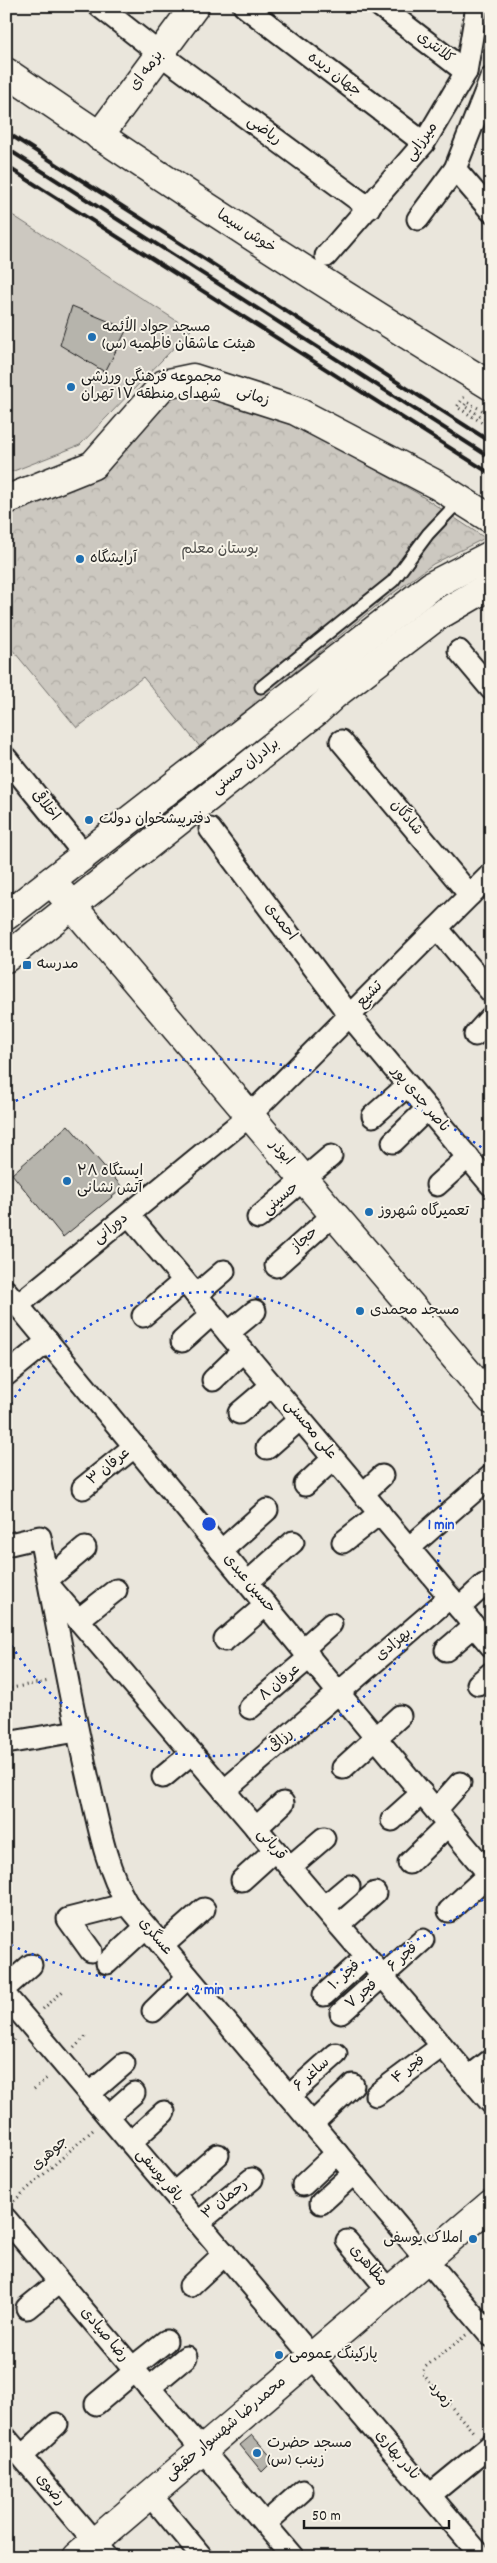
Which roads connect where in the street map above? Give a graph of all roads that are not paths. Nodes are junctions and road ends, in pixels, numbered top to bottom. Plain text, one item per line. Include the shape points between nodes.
1 (99, 6) edge
2 (195, 6) edge
3 (244, 6) edge
4 (380, 6) edge
5 (476, 6) edge
6 (160, 54) junction
7 (6, 72) edge
8 (466, 72) junction
9 (491, 78) edge
10 (99, 136) junction
11 (424, 143) junction
12 (455, 170) junction
13 (369, 208) junction
14 (491, 211) edge
15 (418, 219) dead end
16 (326, 256) dead end
17 (491, 386) edge
18 (6, 500) edge
19 (460, 500) junction
20 (491, 519) edge
21 (491, 555) edge
22 (491, 585) edge
23 (458, 651) dead end
24 (261, 687) dead end
25 (491, 689) edge
26 (341, 741) dead end
27 (6, 758) edge
28 (210, 829) dead end
29 (84, 854) junction
30 (491, 874) edge
31 (51, 880) junction
32 (470, 895) junction
33 (72, 906) junction
34 (6, 916) edge
35 (437, 928) junction
36 (6, 958) edge
37 (491, 992) edge
38 (350, 1016) junction
39 (491, 1017) edge
40 (475, 1035) dead end
41 (408, 1085) junction
42 (427, 1109) junction
43 (250, 1116) junction
44 (373, 1116) dead end
45 (393, 1142) dead end
46 (331, 1156) dead end
47 (468, 1157) junction
48 (304, 1180) junction
49 (436, 1185) dead end
50 (491, 1185) edge
51 (129, 1215) junction
52 (334, 1215) junction
53 (258, 1218) dead end
54 (276, 1266) dead end
55 (224, 1271) dead end
56 (190, 1288) junction
57 (12, 1298) edge
58 (255, 1311) dead end
59 (212, 1314) junction
60 (143, 1316) dead end
61 (228, 1333) junction
62 (48, 1341) junction
63 (182, 1341) dead end
64 (244, 1351) junction
65 (6, 1375) edge
66 (213, 1380) dead end
67 (272, 1386) junction
68 (491, 1400) edge
69 (239, 1413) dead end
70 (300, 1419) junction
71 (135, 1446) junction
72 (267, 1448) dead end
73 (334, 1459) junction
74 (382, 1476) dead end
75 (491, 1476) edge
76 (305, 1485) dead end
77 (83, 1488) dead end
78 (363, 1494) junction
79 (268, 1510) dead end
80 (380, 1513) junction
81 (7, 1542) edge
82 (293, 1542) dead end
83 (343, 1542) dead end
84 (85, 1548) dead end
85 (409, 1548) junction
86 (221, 1550) junction
87 (248, 1582) junction
88 (49, 1583) junction
89 (484, 1585) dead end
90 (116, 1590) dead end
91 (454, 1603) junction
92 (266, 1605) junction
93 (78, 1620) junction
94 (331, 1624) dead end
95 (474, 1626) junction
96 (225, 1640) dead end
97 (491, 1646) edge
98 (446, 1650) dead end
99 (306, 1653) junction
100 (338, 1692) junction
101 (250, 1708) dead end
102 (400, 1716) dead end
103 (77, 1731) junction
104 (375, 1737) junction
105 (6, 1743) edge
106 (192, 1753) junction
107 (343, 1768) dead end
108 (163, 1777) dead end
109 (460, 1784) dead end
110 (224, 1791) junction
111 (422, 1793) junction
112 (283, 1802) dead end
113 (442, 1817) junction
114 (392, 1820) dead end
115 (256, 1828) junction
116 (324, 1838) dead end
117 (275, 1850) junction
118 (408, 1863) dead end
119 (290, 1868) junction
120 (490, 1875) edge
121 (242, 1880) dead end
122 (349, 1886) dead end
123 (376, 1893) dead end
124 (128, 1904) junction
125 (324, 1907) junction
126 (204, 1909) dead end
127 (449, 1911) dead end
128 (339, 1924) junction
129 (146, 1927) junction
130 (423, 1940) dead end
131 (162, 1946) junction
132 (366, 1957) junction
133 (31, 1965) dead end
134 (188, 1977) junction
135 (384, 1977) junction
136 (6, 1987) edge
137 (324, 1994) dead end
138 (6, 1996) edge
139 (153, 2010) dead end
140 (341, 2013) dead end
141 (442, 2046) junction
142 (336, 2054) dead end
143 (491, 2060) edge
144 (124, 2064) dead end
145 (469, 2077) junction
146 (353, 2084) dead end
147 (134, 2093) dead end
148 (89, 2094) junction
149 (376, 2095) dead end
150 (289, 2096) junction
151 (491, 2103) edge
152 (164, 2112) dead end
153 (108, 2116) junction
154 (312, 2124) junction
155 (131, 2142) junction
156 (337, 2153) junction
157 (218, 2155) dead end
158 (354, 2173) junction
159 (252, 2179) dead end
160 (303, 2185) dead end
161 (174, 2193) junction
162 (321, 2203) dead end
163 (491, 2204) edge
164 (10, 2211) edge
165 (199, 2222) junction
166 (347, 2241) dead end
167 (225, 2253) junction
168 (426, 2259) junction
169 (59, 2282) junction
170 (190, 2286) dead end
171 (389, 2290) junction
172 (27, 2308) dead end
173 (487, 2325) edge
174 (166, 2341) dead end
175 (312, 2356) junction
176 (186, 2357) dead end
177 (133, 2369) junction
178 (149, 2388) junction
179 (96, 2404) dead end
180 (57, 2424) dead end
181 (6, 2438) edge
182 (490, 2448) edge
183 (202, 2450) junction
184 (22, 2456) junction
185 (302, 2491) dead end
186 (150, 2494) junction
187 (430, 2495) junction
188 (265, 2524) junction
189 (92, 2552) edge
190 (474, 2554) edge
191 (202, 2557) edge
192 (293, 2557) edge

1 - 6 street, ریاضی
2 - 6 main road, بزمه ای
3 - 11 street, جهان دیده
4 - 8 street, کلانتری
5 - 8 street, میرزایی
6 - 10 main road, بزمه ای
6 - 13 street, ریاضی
7 - 10 main road, خوش سیما
8 - 11 street, میرزایی
9 - 12 street
10 - 17 main road, خوش سیما via 366,310
11 - 13 street, میرزایی
12 - 14 street
12 - 15 street
13 - 16 street, میرزایی
18 - 19 main road, زمانی via 94,465 164,384 193,378 296,411
19 - 20 main road, زمانی
19 - 24 lane via 428,534 393,581
21 - 29 main road, برادران حسنی via 431,586
22 - 33 main road, برادران حسنی via 436,617
23 - 25 street
26 - 32 street, شادگان
27 - 29 street, اخلاقی
28 - 38 street, احمدی
29 - 31 main road, برادران حسنی
30 - 32 street, تشیع
31 - 33 main road, ابوذر
31 - 34 main road, برادران حسنی
32 - 35 street, تشیع
33 - 36 main road, برادران حسنی
33 - 43 main road, ابوذر
35 - 37 street
35 - 38 street, تشیع
38 - 41 street, ناصر جدی پور
38 - 43 street, تشیع
39 - 40 street
41 - 42 street, ناصر جدی پور
41 - 44 street
42 - 45 street
42 - 47 street, ناصر جدی پور
43 - 48 main road, ابوذر
43 - 51 street, دورانی
46 - 48 street, حسینی
47 - 49 street
47 - 50 street, ناصر جدی پور
48 - 52 main road, ابوذر
48 - 53 street, حسینی
51 - 56 street, علی محسنی
51 - 57 street, دورانی
52 - 54 street, حجاز
52 - 68 main road, ابوذر
55 - 56 street
56 - 59 street, علی محسنی
56 - 60 street
57 - 62 street, حسین عبدی
58 - 61 street
59 - 61 street, علی محسنی
59 - 63 street
61 - 64 street, علی محسنی
62 - 65 street
62 - 71 street, حسین عبدی
64 - 66 street
64 - 67 street, علی محسنی
67 - 69 street
67 - 70 street, علی محسنی
70 - 72 street
70 - 73 street, علی محسنی
71 - 77 street, عرفان ۳
71 - 86 street, حسین عبدی
73 - 76 street
73 - 78 street, علی محسنی
74 - 78 street
75 - 85 street
78 - 80 street, علی محسنی
79 - 86 street
80 - 83 street
80 - 85 street, علی محسنی
81 - 88 street, عسگری via 40,1537
82 - 87 street
84 - 88 street
85 - 91 street, علی محسنی
86 - 87 street, حسین عبدی
87 - 92 street, حسین عبدی
88 - 93 street, قربانی
88 - 103 street, عسگری
89 - 91 street, بهزادی
90 - 93 street
91 - 95 street, علی محسنی
91 - 100 street, بهزادی
92 - 96 street
92 - 99 street, حسین عبدی
93 - 106 street, قربانی
94 - 99 street, عرفان ۸
95 - 97 street, علی محسنی
95 - 98 street
99 - 100 street, حسین عبدی
99 - 101 street, عرفان ۸
100 - 104 street, حسین عبدی
100 - 110 street, رزاقی
102 - 104 street
103 - 105 street
103 - 124 street, عسگری via 104,1848 114,1881
104 - 107 street
104 - 111 street, حسین عبدی
106 - 108 street
106 - 110 street, قربانی
109 - 113 street
110 - 115 street, قربانی
111 - 113 street, حسین عبدی
111 - 114 street
112 - 115 street
113 - 118 street
113 - 120 street, حسین عبدی
115 - 117 street, قربانی
116 - 119 street
117 - 119 street, قربانی
117 - 121 street
119 - 125 street, قربانی
120 - 127 street
122 - 125 street
123 - 128 street
124 - 129 street, عسگری
124 - 129 street via 68,1919 99,1957
125 - 128 street, قربانی
126 - 131 street
128 - 132 street, قربانی
129 - 131 street, عسگری
130 - 135 street, فجر ۶
131 - 134 street, عسگری
132 - 135 street, قربانی
132 - 137 street, فجر ۱۰
133 - 136 street
134 - 139 street
134 - 150 street, عسگری
135 - 140 street, فجر ۷
135 - 141 street, قربانی
138 - 148 street, باقر یوسفی
141 - 145 street, قربانی
141 - 149 street, فجر ۴
142 - 150 street, ساغر ۶
143 - 145 street
144 - 148 street
145 - 151 street, قربانی
146 - 154 street
147 - 153 street
148 - 153 street, باقر یوسفی
150 - 154 street, عسگری
152 - 155 street
153 - 155 street, باقر یوسفی
154 - 156 street, عسگری
155 - 161 street, باقر یوسفی
156 - 158 street, عسگری
156 - 160 street
157 - 161 street
158 - 162 street
158 - 168 street, عسگری
159 - 165 street, رحمان ۳
161 - 165 street, باقر یوسفی
163 - 168 main road, محمدرضا شهسوار حقیقی
164 - 169 street, رضا صیادی
165 - 167 street, باقر یوسفی
166 - 171 street, مظاهری
167 - 170 street
167 - 175 street, باقر یوسفی
168 - 171 main road, محمدرضا شهسوار حقیقی
168 - 173 street, عسگری
169 - 172 street
169 - 177 street, رضا صیادی
171 - 175 main road, محمدرضا شهسوار حقیقی
174 - 177 street
175 - 183 main road, محمدرضا شهسوار حقیقی
175 - 187 street, نادر بهاری
176 - 178 street
177 - 178 street, رضا صیادی
177 - 179 street
178 - 183 street, رضا صیادی
180 - 184 street
181 - 184 street, رضوی
182 - 187 street
183 - 186 main road, محمدرضا شهسوار حقیقی
183 - 188 street, رضا صیادی
184 - 189 street, رضوی
185 - 188 street
186 - 189 main road, محمدرضا شهسوار حقیقی
186 - 191 street
187 - 190 street, نادر بهاری
188 - 192 street, رضا صیادی

